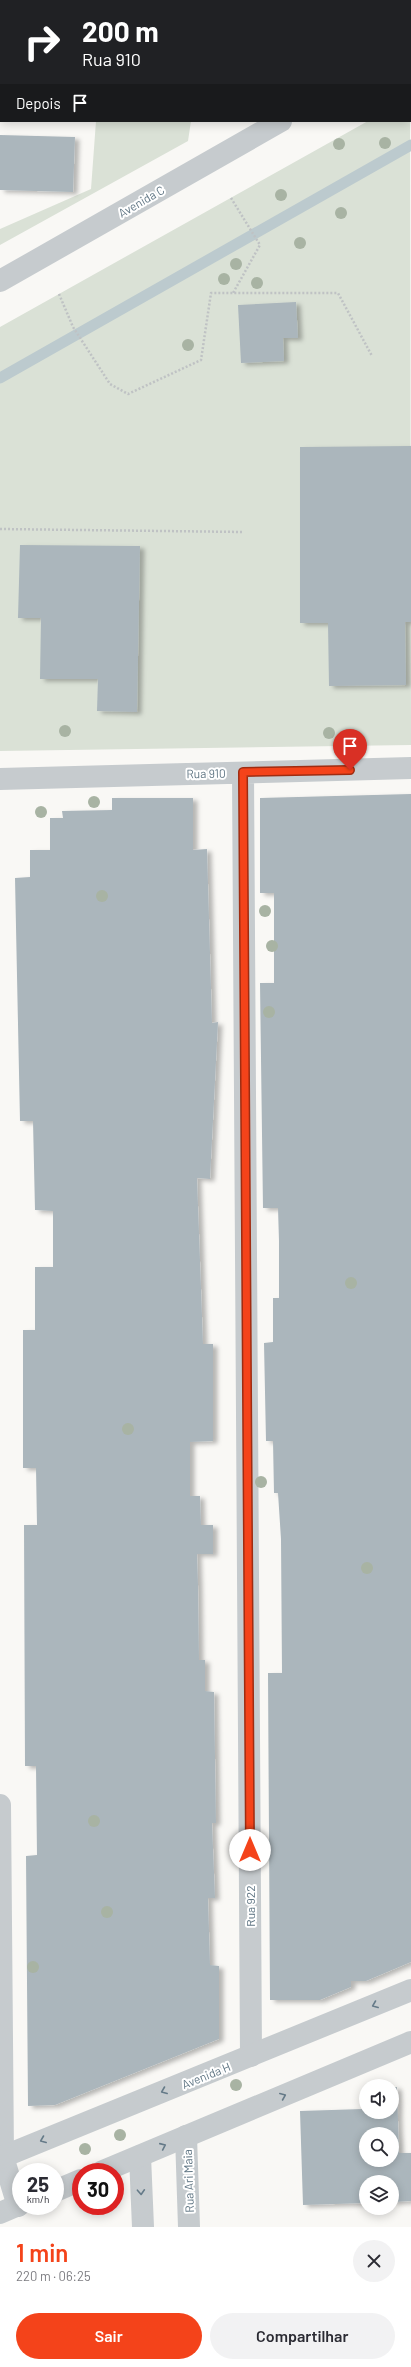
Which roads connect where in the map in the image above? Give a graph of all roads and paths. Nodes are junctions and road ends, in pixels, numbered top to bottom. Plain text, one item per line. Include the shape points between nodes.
1 (279, 122) edge
2 (231, 198) dead end
3 (0, 281) edge
4 (233, 293) junction
5 (59, 294) dead end
6 (372, 356) dead end
7 (0, 529) edge
8 (244, 532) dead end
9 (411, 768) edge
10 (243, 772) junction
11 (0, 778) edge
12 (0, 1805) edge
13 (411, 1990) edge
14 (411, 2042) edge
15 (251, 2056) junction
16 (186, 2136) junction
17 (140, 2156) junction
18 (2, 2157) edge
19 (123, 2163) edge
20 (12, 2203) edge
21 (143, 2227) edge
22 (189, 2227) edge

1 - 3 street, Avenida C
2 - 4 path via 260,245
4 - 5 path via 211,293 201,360 128,394 110,384 73,327
4 - 6 path via 338,294
7 - 8 path
9 - 10 street, Rua 910
10 - 11 street, Rua 910
10 - 15 street, Rua 922
12 - 18 street
13 -> 15 street, Avenida H
16 -> 14 street
15 -> 18 street, Avenida H
17 -> 16 street
16 - 22 street, Rua Ari Maia
17 - 19 street
17 -> 21 street
18 - 20 street

